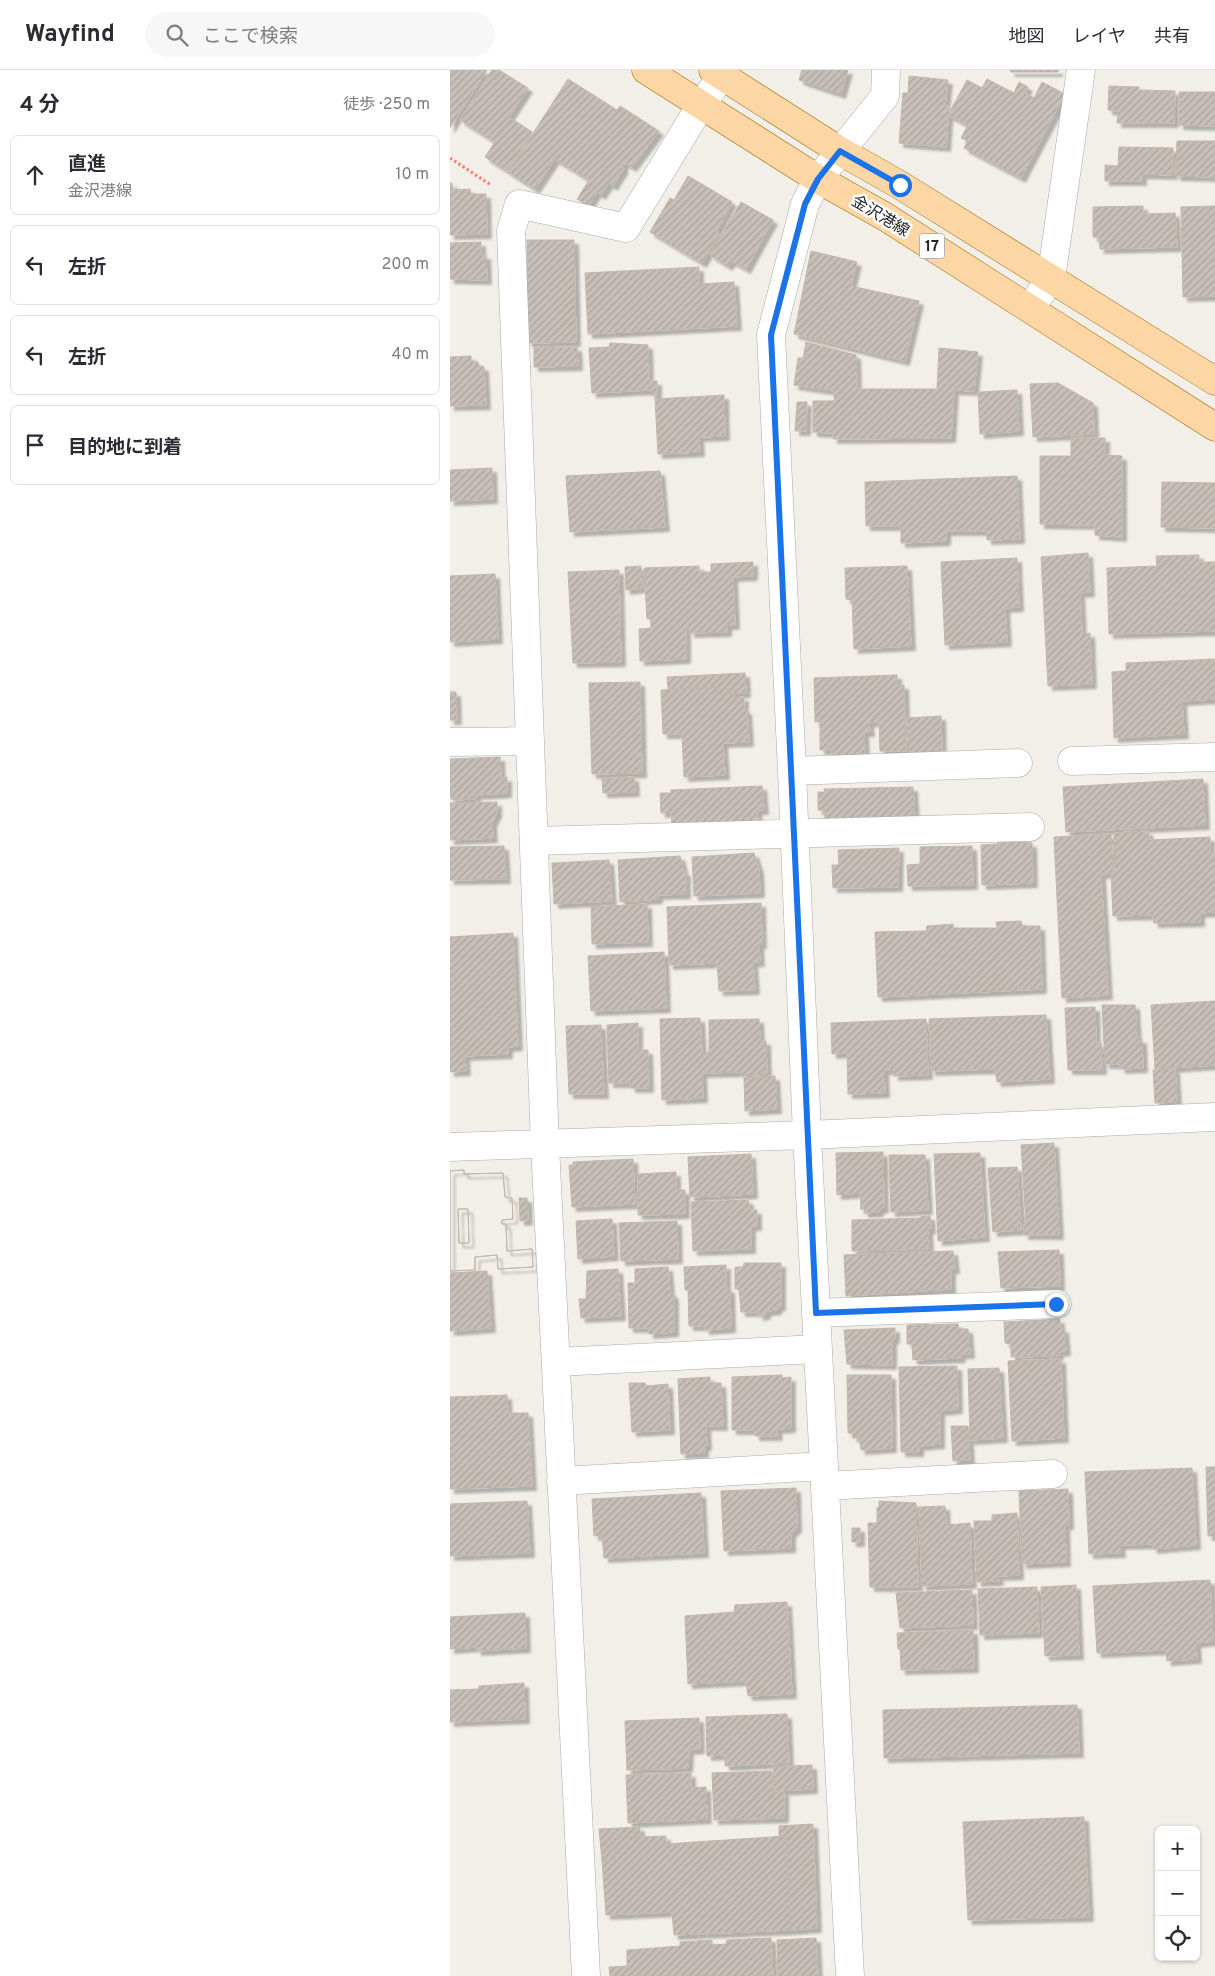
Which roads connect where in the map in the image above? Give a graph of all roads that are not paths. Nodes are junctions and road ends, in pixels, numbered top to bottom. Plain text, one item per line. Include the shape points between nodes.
1 (646, 70) edge
2 (886, 70) edge
3 (1081, 70) edge
4 (718, 73) edge
5 (701, 105) junction
6 (840, 151) junction
7 (818, 179) junction
8 (1051, 279) junction
9 (1030, 308) junction
10 (1215, 382) edge
11 (1215, 427) edge
12 (530, 740) junction
13 (450, 742) edge
14 (1215, 757) edge
15 (1072, 761) dead end
16 (1018, 763) dead end
17 (792, 771) junction
18 (1030, 827) dead end
19 (794, 834) junction
20 (534, 841) junction
21 (1215, 1117) edge
22 (807, 1135) junction
23 (545, 1145) junction
24 (450, 1148) edge
25 (1056, 1304) dead end
26 (816, 1313) junction
27 (818, 1349) junction
28 (556, 1362) junction
29 (1053, 1474) dead end
30 (824, 1476) junction
31 (561, 1480) junction
32 (586, 1976) edge
33 (850, 1976) edge

1 - 5 main road, 金沢港線 / 17
2 - 6 street via 885,96
3 - 8 street
4 - 5 street
4 - 6 main road, 17
5 - 7 main road, 金沢港線 / 17
5 - 12 street via 626,228 519,204 511,231
6 - 7 street
6 - 8 main road, 17
7 - 9 main road, 金沢港線 / 17 via 884,216
7 - 17 street via 805,204 771,335
8 - 9 street
8 - 10 main road, 17
9 - 11 main road, 金沢港線 / 17
12 - 13 street
12 - 20 street
14 - 15 street
16 - 17 street
17 - 19 street
18 - 19 street
19 - 20 street
19 - 22 street
20 - 23 street
21 - 22 street
22 - 23 street
22 - 26 street
23 - 24 street
23 - 28 street
25 - 26 street
26 - 27 street
27 - 28 street
27 - 30 street
28 - 31 street
29 - 30 street
30 - 31 street
30 - 33 street
31 - 32 street

